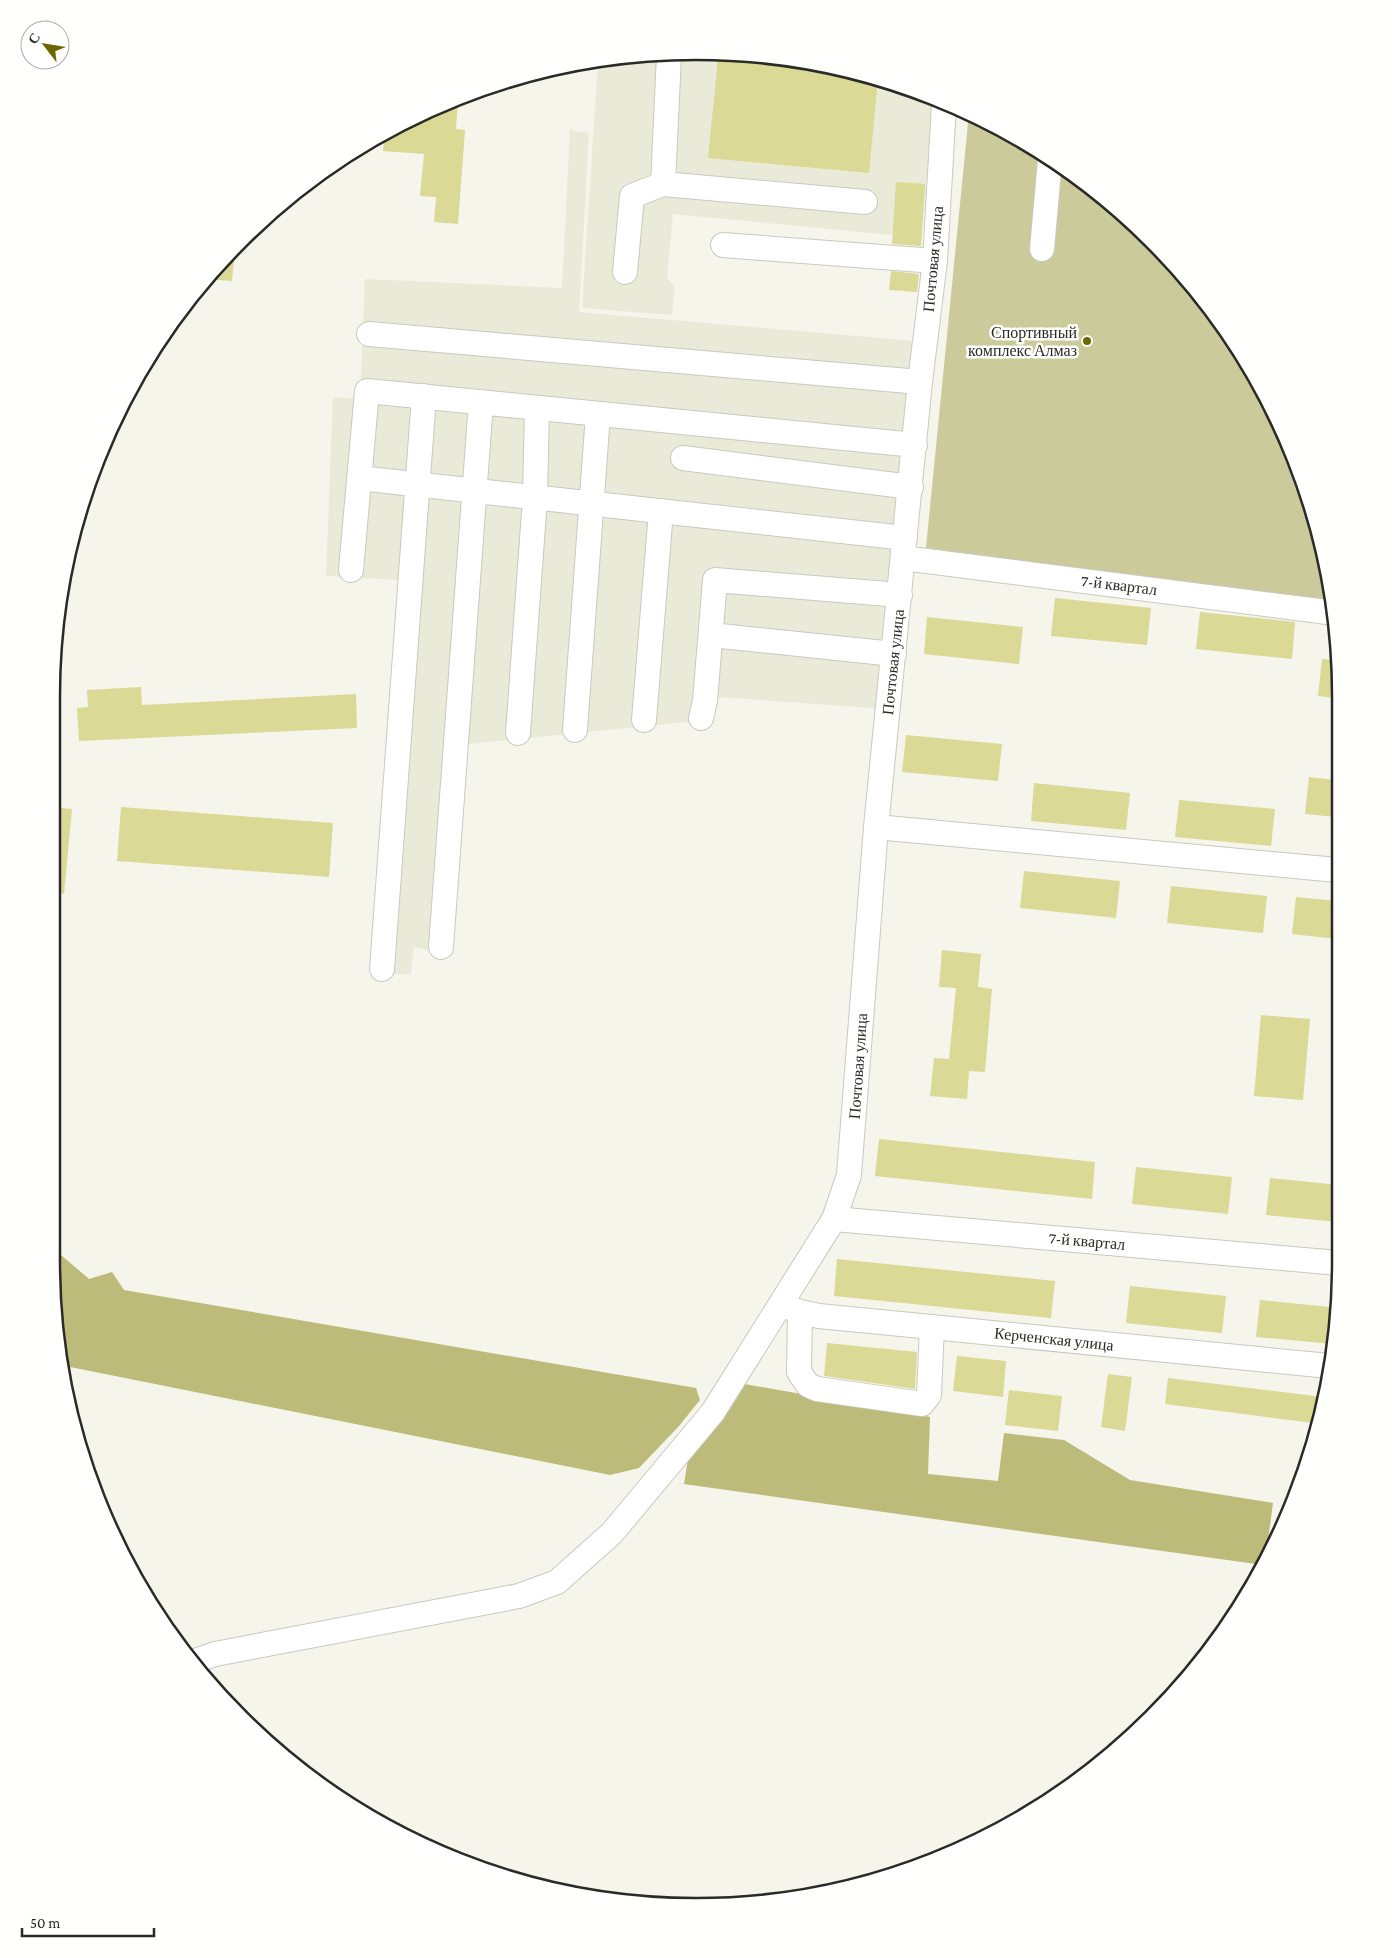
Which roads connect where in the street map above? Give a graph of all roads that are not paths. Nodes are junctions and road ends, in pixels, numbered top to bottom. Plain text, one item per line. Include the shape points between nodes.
1 (669, 61) edge
2 (944, 110) edge
3 (1049, 167) edge
4 (663, 184) junction
5 (865, 202) dead end
6 (723, 245) dead end
7 (1042, 249) dead end
8 (935, 261) junction
9 (625, 272) dead end
10 (368, 334) dead end
11 (920, 382) junction
12 (424, 396) junction
13 (481, 402) junction
14 (537, 408) junction
15 (598, 414) junction
16 (914, 445) junction
17 (683, 458) dead end
18 (359, 478) junction
19 (418, 485) junction
20 (911, 487) junction
21 (473, 491) junction
22 (536, 498) junction
23 (592, 504) junction
24 (661, 511) junction
25 (904, 548) junction
26 (351, 570) dead end
27 (900, 595) junction
28 (1327, 612) edge
29 (711, 635) junction
30 (894, 654) junction
31 (701, 718) dead end
32 (644, 720) dead end
33 (575, 730) dead end
34 (518, 733) dead end
35 (876, 828) junction
36 (1332, 870) edge
37 (441, 947) dead end
38 (382, 969) dead end
39 (834, 1219) junction
40 (1332, 1262) edge
41 (791, 1308) junction
42 (932, 1327) junction
43 (1324, 1365) edge
44 (199, 1659) edge

1 - 4 street
2 - 8 street, Почтовая улица
3 - 7 street
4 - 5 street
4 - 9 street via 632,196
6 - 8 street
8 - 11 street, Почтовая улица
10 - 11 street
11 - 16 street, Почтовая улица
12 - 13 street
12 - 18 street via 367,391
12 - 19 street
13 - 14 street
13 - 21 street
14 - 15 street
14 - 22 street
15 - 16 street
15 - 23 street
16 - 20 street, Почтовая улица
17 - 20 street
18 - 19 street, 7-й квартал
18 - 26 street
19 - 21 street, 7-й квартал
19 - 38 street
20 - 25 street, Почтовая улица
21 - 22 street, 7-й квартал
21 - 37 street
22 - 23 street, 7-й квартал
22 - 34 street
23 - 24 street, 7-й квартал
23 - 33 street
24 - 25 street, 7-й квартал
24 - 32 street
25 - 27 street, Почтовая улица
25 - 28 street, 7-й квартал
27 - 29 street via 715,580
27 - 30 street, Почтовая улица
29 - 30 street
29 - 31 street
30 - 35 street, Почтовая улица
35 - 36 street
35 - 39 street, Почтовая улица via 849,1175
39 - 40 street, 7-й квартал
39 - 41 street, Почтовая улица
41 - 42 street, Керченская улица
41 - 42 street via 799,1372 808,1385 922,1404 929,1396
41 - 44 street, Почтовая улица via 713,1412 612,1533 557,1582 520,1596
42 - 43 street, Керченская улица

